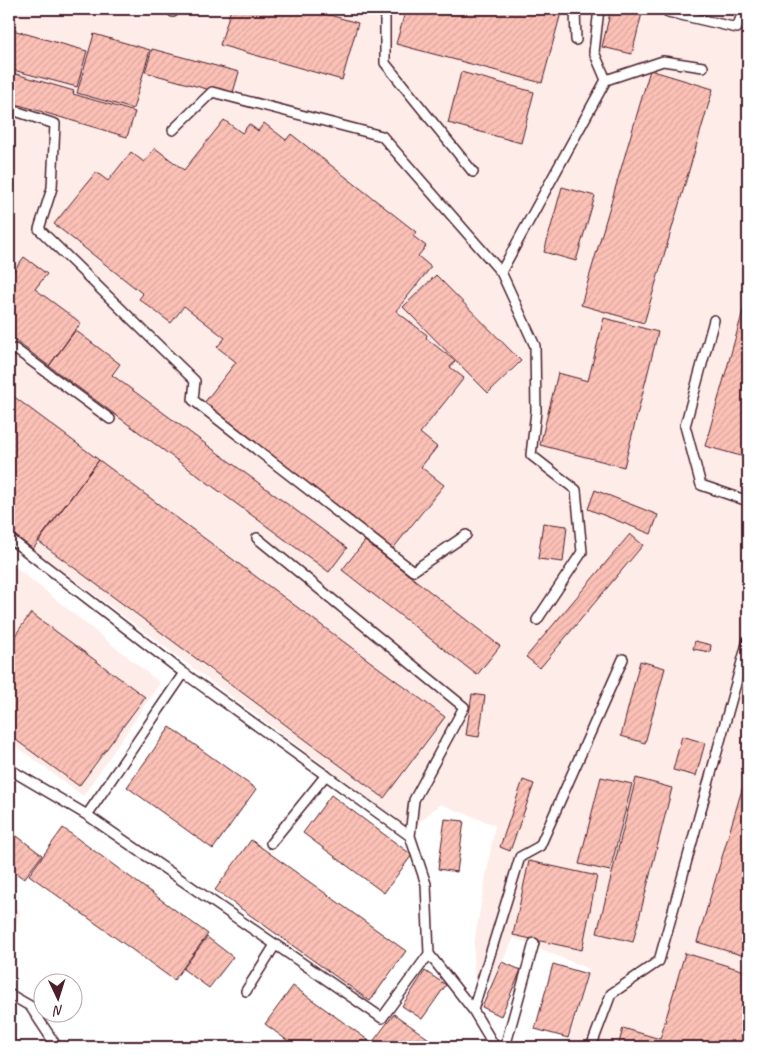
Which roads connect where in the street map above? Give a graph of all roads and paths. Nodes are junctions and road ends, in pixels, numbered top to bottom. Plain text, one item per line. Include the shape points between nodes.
1 (385, 9) edge
2 (575, 9) edge
3 (599, 9) edge
4 (744, 9) edge
5 (668, 12) dead end
6 (576, 40) dead end
7 (703, 67) dead end
8 (606, 80) junction
9 (9, 109) edge
10 (173, 130) dead end
11 (474, 172) dead end
12 (501, 272) junction
13 (714, 320) dead end
14 (9, 354) edge
15 (110, 419) dead end
16 (748, 500) edge
17 (466, 535) dead end
18 (9, 538) edge
19 (257, 538) dead end
20 (536, 620) dead end
21 (748, 640) edge
22 (622, 659) dead end
23 (184, 673) junction
24 (9, 768) edge
25 (326, 775) junction
26 (87, 815) junction
27 (410, 836) junction
28 (271, 843) dead end
29 (534, 943) dead end
30 (275, 945) junction
31 (429, 954) junction
32 (246, 991) dead end
33 (9, 994) edge
34 (473, 1010) junction
35 (57, 1047) edge
36 (495, 1047) edge
37 (505, 1047) edge
38 (590, 1047) edge

1 - 11 lane via 385,63
2 - 6 lane
3 - 8 lane via 594,52
4 - 5 lane via 736,28
7 - 8 lane via 663,61
8 - 12 lane
9 - 17 lane via 55,124 52,188 39,229 195,381 193,400 413,571
10 - 12 lane via 212,92 382,136
12 - 20 lane via 535,346 536,411 531,456 576,490 582,552
13 - 16 lane via 685,426 701,485
14 - 15 lane via 15,349
18 - 23 lane
19 - 27 lane via 464,707 414,800
21 - 38 lane via 659,961 611,994
22 - 34 lane via 540,846 520,857
23 - 25 lane
23 - 26 lane
24 - 26 lane
25 - 27 lane
25 - 28 lane
26 - 30 lane
27 - 31 lane via 426,884
29 - 37 lane
30 - 31 lane via 382,1018
30 - 32 lane
31 - 34 lane
33 - 35 lane via 30,1006
34 - 36 lane

